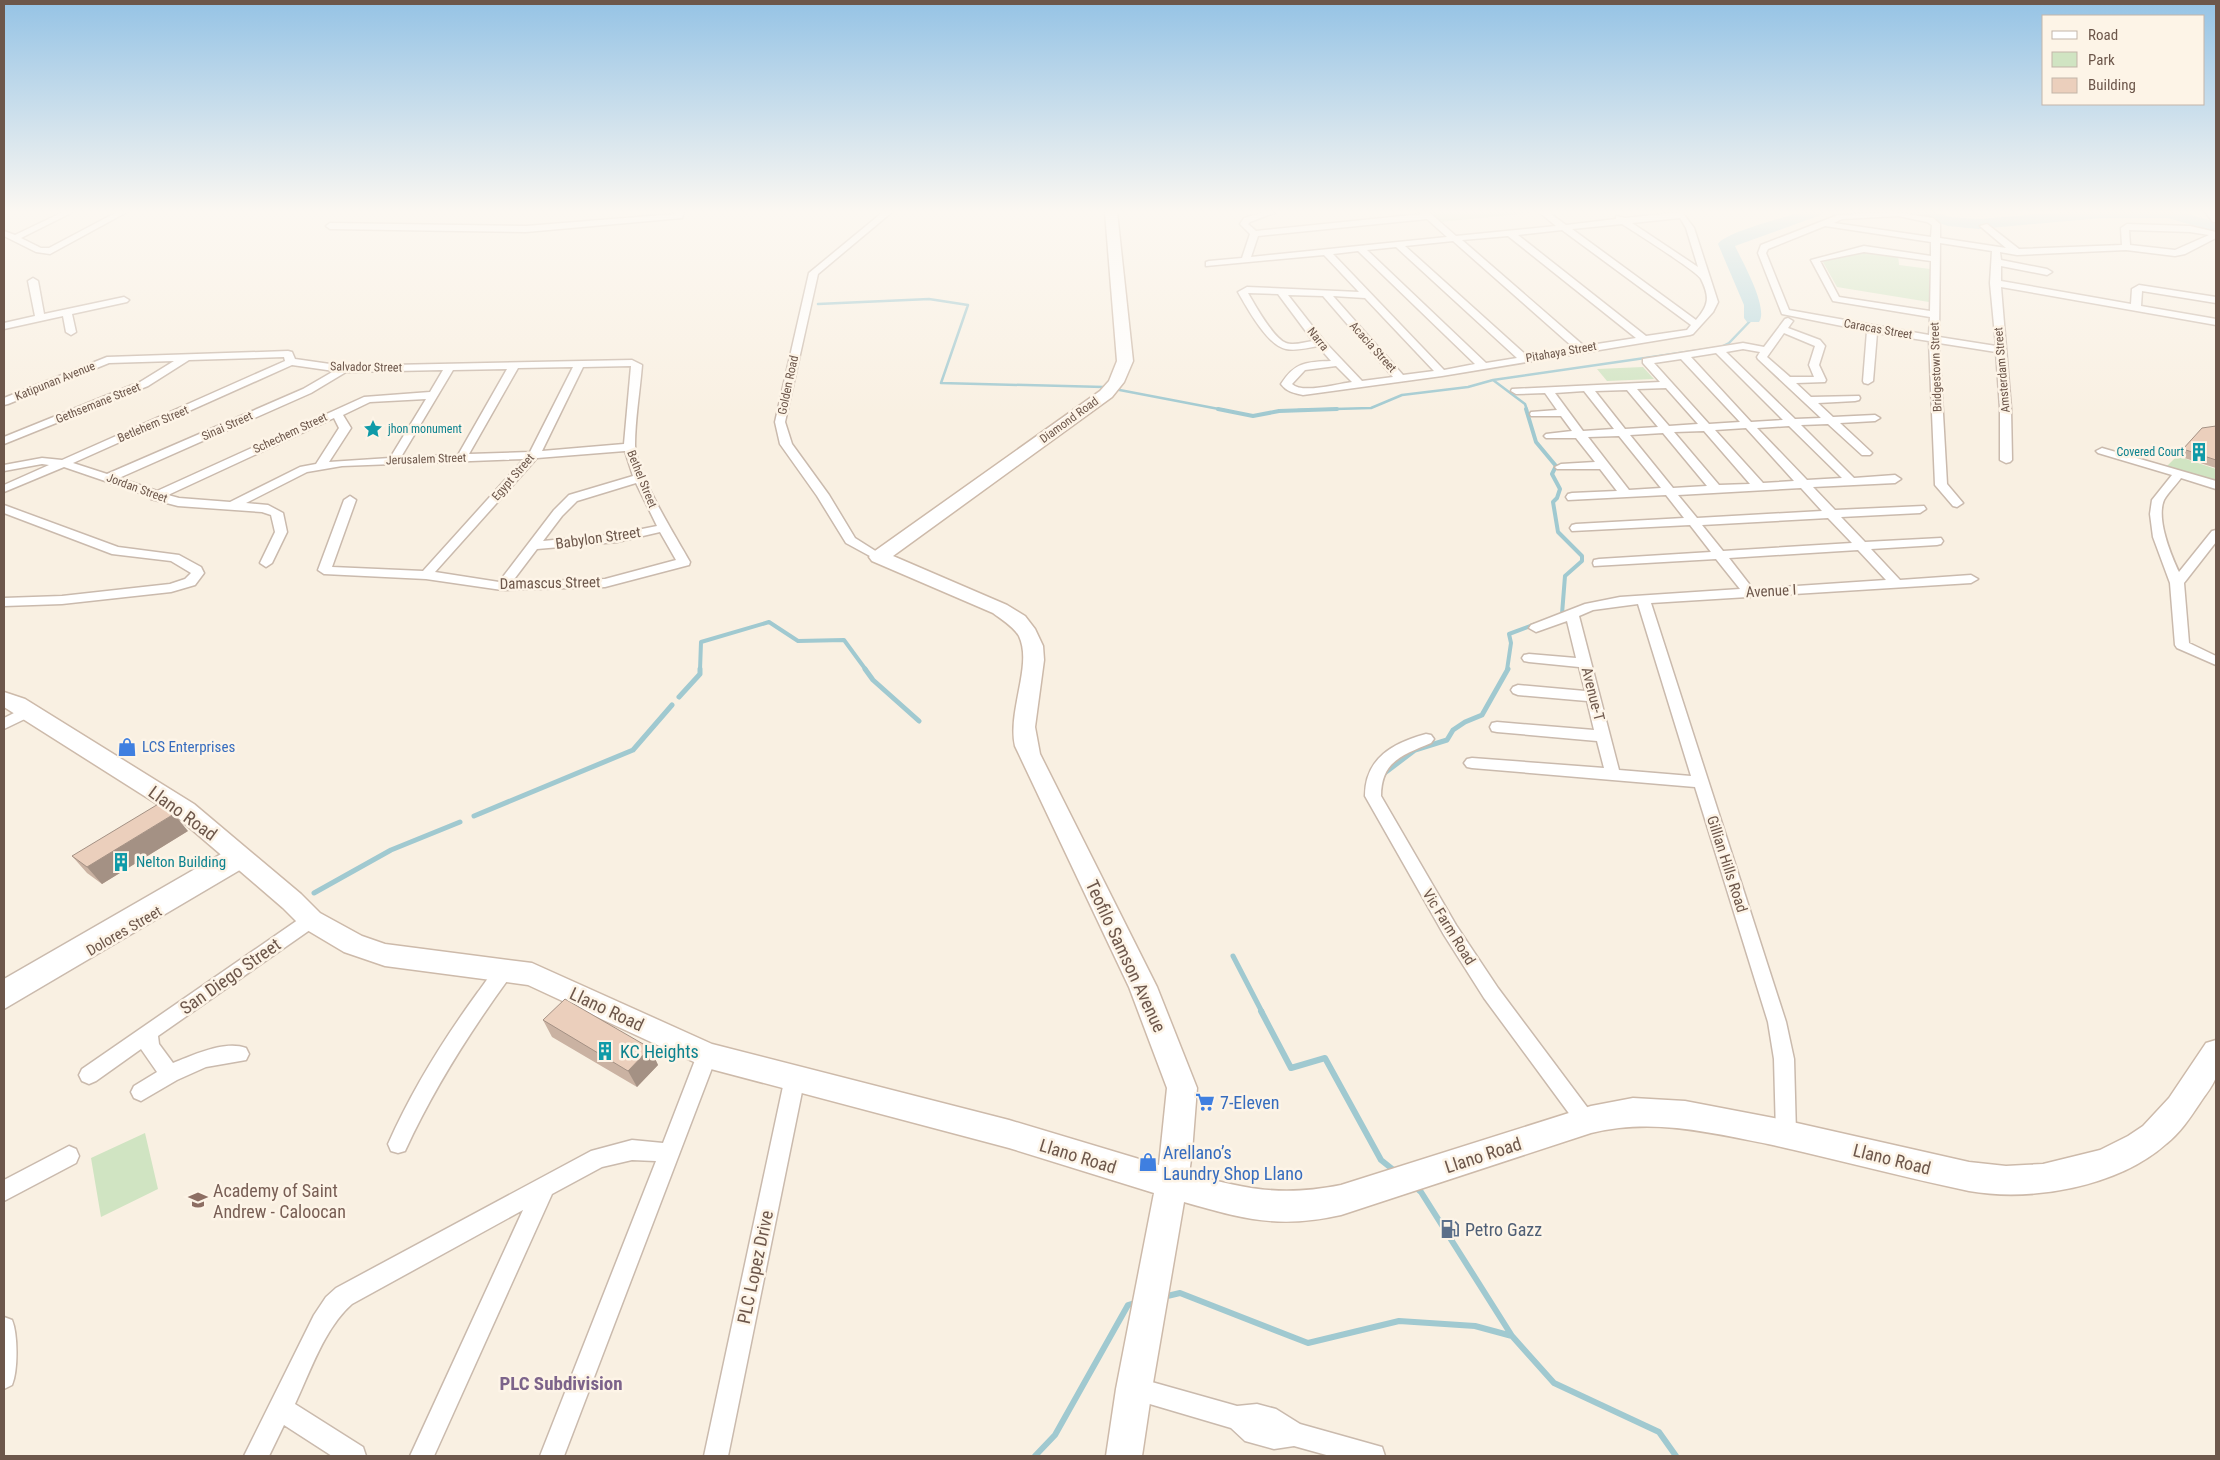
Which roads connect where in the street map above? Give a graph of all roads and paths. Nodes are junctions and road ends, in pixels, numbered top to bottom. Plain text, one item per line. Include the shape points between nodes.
1 (812, 280) edge
2 (1117, 280) edge
3 (1353, 280) edge
4 (1394, 280) edge
5 (1437, 280) edge
6 (1502, 280) edge
7 (1569, 280) edge
8 (1636, 280) edge
9 (1706, 280) edge
10 (1771, 280) edge
11 (1826, 280) edge
12 (1935, 280) edge
13 (33, 281) dead end
14 (1995, 283) joint
15 (1280, 290) junction
16 (1325, 293) junction
17 (1367, 295) junction
18 (124, 300) dead end
19 (2216, 300) edge
20 (2136, 307) junction
21 (66, 312) junction
22 (1934, 315) junction
23 (40, 318) junction
24 (1785, 321) junction
25 (2216, 322) edge
26 (1697, 325) junction
27 (4, 326) edge
28 (1872, 328) junction
29 (71, 332) dead end
30 (1934, 338) junction
31 (1643, 339) junction
32 (1320, 343) junction
33 (1581, 349) junction
34 (1719, 350) junction
35 (1766, 350) junction
36 (2000, 350) junction
37 (1684, 356) junction
38 (188, 357) junction
39 (1524, 359) junction
40 (107, 360) joint
41 (291, 362) junction
42 (632, 363) joint
43 (1338, 363) junction
44 (579, 365) junction
45 (1482, 365) junction
46 (450, 366) junction
47 (514, 366) junction
48 (344, 369) junction
49 (1442, 373) junction
50 (1401, 379) junction
51 (1789, 380) junction
52 (1868, 381) dead end
53 (1359, 384) junction
54 (1668, 385) junction
55 (1629, 386) junction
56 (1587, 388) junction
57 (1548, 390) junction
58 (1516, 391) dead end
59 (432, 395) junction
60 (1854, 398) dead end
61 (1808, 400) junction
62 (4, 402) edge
63 (336, 412) junction
64 (1564, 413) junction
65 (1534, 414) dead end
66 (1875, 418) dead end
67 (1831, 421) junction
68 (1792, 423) junction
69 (1749, 426) junction
70 (1707, 428) junction
71 (1666, 430) junction
72 (1622, 432) junction
73 (1580, 435) junction
74 (1550, 436) dead end
75 (4, 441) edge
76 (629, 447) junction
77 (2102, 451) dead end
78 (1866, 453) dead end
79 (534, 455) junction
80 (462, 457) junction
81 (394, 460) junction
82 (2006, 460) dead end
83 (62, 463) junction
84 (1603, 464) junction
85 (320, 466) junction
86 (1561, 467) dead end
87 (4, 468) edge
88 (2178, 474) junction
89 (109, 478) junction
90 (639, 478) junction
91 (1895, 479) dead end
92 (1852, 482) junction
93 (1804, 484) junction
94 (1760, 486) junction
95 (2216, 486) edge
96 (9, 487) edge
97 (1716, 489) junction
98 (1669, 491) junction
99 (1626, 494) junction
100 (155, 496) junction
101 (1572, 496) dead end
102 (350, 500) dead end
103 (233, 505) junction
104 (1945, 506) dead end
105 (4, 508) edge
106 (1920, 509) dead end
107 (1832, 514) junction
108 (1693, 521) junction
109 (664, 528) junction
110 (1576, 528) dead end
111 (2216, 534) edge
112 (1937, 541) dead end
113 (532, 546) junction
114 (1862, 546) junction
115 (1720, 555) junction
116 (879, 557) junction
117 (684, 562) joint
118 (266, 563) dead end
119 (1598, 563) dead end
120 (426, 574) junction
121 (1971, 579) dead end
122 (2177, 583) junction
123 (1897, 584) junction
124 (502, 586) junction
125 (1750, 593) junction
126 (1643, 599) junction
127 (4, 602) edge
128 (1572, 613) junction
129 (1536, 628) dead end
130 (1529, 658) dead end
131 (2216, 661) edge
132 (1585, 663) junction
133 (1518, 690) dead end
134 (1593, 697) junction
135 (4, 699) edge
136 (26, 712) junction
137 (4, 724) edge
138 (1497, 727) dead end
139 (1603, 736) junction
140 (1426, 740) dead end
141 (1472, 763) dead end
142 (1613, 775) junction
143 (1701, 782) junction
144 (239, 856) junction
145 (311, 920) junction
146 (506, 970) junction
147 (4, 988) edge
148 (4, 1001) edge
149 (149, 1032) junction
150 (2216, 1052) edge
151 (239, 1054) dead end
152 (707, 1055) junction
153 (170, 1074) junction
154 (89, 1075) dead end
155 (794, 1077) junction
156 (142, 1092) dead end
157 (1586, 1121) junction
158 (1786, 1134) junction
159 (398, 1144) dead end
160 (669, 1153) junction
161 (69, 1156) dead end
162 (1171, 1184) junction
163 (545, 1186) junction
164 (4, 1191) edge
165 (4, 1333) edge
166 (4, 1377) edge
167 (1134, 1390) junction
168 (280, 1408) junction
169 (256, 1456) edge
170 (354, 1456) edge
171 (422, 1456) edge
172 (552, 1456) edge
173 (716, 1456) edge
174 (1124, 1456) edge
175 (1373, 1456) edge

1 - 116 street, Golden Road via 780,422 786,444 850,540
2 - 116 main road, Diamond Road via 1125,361 1111,389
3 - 17 street
4 - 45 street
5 - 39 street
6 - 33 street
7 - 31 street
8 - 26 street
9 - 26 street via 1712,302 1710,310
10 - 24 street
11 - 22 street via 1836,299
12 - 22 street, Bridgestown Street
13 - 23 street
14 - 20 street
14 - 36 street, Amsterdam Street
15 - 16 street
15 - 32 street, Narra
15 - 32 street via 1243,292 1246,301 1278,344 1288,347
16 - 17 street
16 - 50 street, Acacia Street
17 - 49 street
18 - 21 street
19 - 20 street via 2139,288
20 - 25 street
21 - 23 street
21 - 29 street
22 - 30 street, Bridgestown Street
23 - 27 street
24 - 28 street, Caracas Street
24 - 35 street
24 - 51 street via 1820,346 1814,365 1821,380
26 - 31 street, Pitahaya Street via 1690,332
28 - 30 street, Caracas Street
28 - 52 street
30 - 36 street, Caracas Street
30 - 104 street, Bridgestown Street via 1941,485 1963,501
31 - 33 street, Pitahaya Street
32 - 43 street, Narra
33 - 39 street, Pitahaya Street
34 - 35 street via 1743,346
34 - 37 street
34 - 68 street
35 - 51 street via 1762,357
36 - 82 street, Amsterdam Street via 2007,423
37 - 54 street via 1647,361
37 - 69 street
38 - 40 street, Salvador Street
38 - 41 street, Salvador Street via 288,354
38 - 75 street, Gethsemane Street via 144,384
39 - 45 street, Pitahaya Street
40 - 62 street, Katipunan Avenue
41 - 48 street, Salvador Street
41 - 83 street, Betlehem Street
42 - 44 street, Salvador Street
42 - 76 street, Bethel Street via 637,365
43 - 53 street, Narra
43 - 53 street, Pitahaya Street via 1299,367 1286,384 1303,392
44 - 47 street, Salvador Street
44 - 79 street, Egypt Street
45 - 49 street, Pitahaya Street
46 - 47 street, Salvador Street
46 - 48 street, Salvador Street
46 - 59 street
47 - 80 street
48 - 89 street, Sinai Street via 307,390
49 - 50 street, Pitahaya Street
50 - 53 street, Pitahaya Street
51 - 61 street
54 - 55 street
54 - 70 street
55 - 56 street
55 - 71 street
56 - 57 street
56 - 72 street
57 - 58 street
57 - 64 street
59 - 63 street, Schechem Street via 368,399
59 - 81 street
60 - 61 street
61 - 67 street
63 - 85 street via 345,428
63 - 100 street, Schechem Street
64 - 65 street
64 - 73 street
66 - 67 street
67 - 68 street
67 - 78 street
68 - 69 street
68 - 92 street
69 - 70 street
69 - 93 street
70 - 71 street
70 - 94 street
71 - 72 street
71 - 97 street
72 - 73 street
72 - 98 street
73 - 74 street
73 - 84 street
76 - 79 street, Jerusalem Street
76 - 90 street, Bethel Street
77 - 88 street
79 - 80 street, Jerusalem Street
79 - 120 street, Egypt Street
80 - 81 street, Jerusalem Street
81 - 85 street, Jerusalem Street
83 - 87 street, Jordan Street via 42,461
83 - 89 street, Jordan Street
83 - 96 street, Betlehem Street
84 - 86 street
84 - 99 street
85 - 103 street, Jerusalem Street via 304,469
88 - 95 street
88 - 122 street via 2158,500 2156,514 2162,544
89 - 100 street, Jordan Street
90 - 109 street, Bethel Street
90 - 113 street via 573,498
91 - 92 street
92 - 93 street
93 - 94 street
93 - 107 street
94 - 97 street
97 - 98 street
98 - 99 street
98 - 108 street
99 - 101 street
100 - 103 street, Jordan Street via 178,502
102 - 120 street, Damascus Street via 324,570
103 - 118 street, Jordan Street via 264,508 277,513 282,532
105 - 127 street via 116,552 174,558 198,573 190,582 171,588 62,600
106 - 107 street
107 - 108 street
107 - 114 street
108 - 110 street
108 - 115 street
109 - 113 street, Babylon Street via 617,538
109 - 117 street, Bethel Street
111 - 122 street
112 - 114 street
113 - 124 street
114 - 115 street
114 - 123 street
115 - 119 street
115 - 125 street
116 - 162 main road, Teofilo Samson Avenue via 1000,609 1029,635 1034,658 1024,721 1029,754 1143,988 1182,1088 1181,1120
117 - 124 street, Damascus Street via 605,583
120 - 124 street, Damascus Street
121 - 123 street, Avenue I
122 - 131 street via 2182,645
123 - 125 street, Avenue I
125 - 126 street, Avenue I
126 - 128 street, Avenue I via 1605,603
126 - 143 street, Gillian Hills Road
128 - 129 street, Avenue I
128 - 132 street, Avenue-T
130 - 132 street
132 - 134 street, Avenue-T
133 - 134 street
134 - 139 street, Avenue-T
135 - 136 main road, Llano Road
136 - 137 street
136 - 144 main road, Llano Road via 185,810
138 - 139 street
139 - 142 street, Avenue-T
140 - 157 street, Vic Farm Road via 1402,749 1375,771 1371,784 1373,796 1450,930 1491,993
141 - 142 street
142 - 143 street
143 - 158 street, Gillian Hills Road via 1777,1022 1784,1059
144 - 145 main road, Llano Road
144 - 147 street, Dolores Street
144 - 148 street, Dolores Street
145 - 146 main road, Llano Road via 353,944 377,953
145 - 149 street, San Diego Street
146 - 152 main road, Llano Road via 532,974
146 - 159 street via 479,1004 434,1073
149 - 153 street via 149,1046
149 - 154 street, San Diego Street
150 - 158 main road, Llano Road via 2171,1119 2155,1135 2116,1158 2034,1180 1974,1177
151 - 153 street via 204,1059
152 - 155 main road, Llano Road
152 - 160 street
153 - 156 street
155 - 162 main road, Llano Road via 1009,1134
155 - 173 street, PLC Lopez Drive
157 - 158 main road, Llano Road via 1631,1112 1665,1112
157 - 162 main road, Llano Road via 1318,1205 1258,1206
160 - 163 street via 615,1152
160 - 172 street
161 - 164 street
162 - 167 main road, Teofilo Samson Avenue
163 - 168 street via 344,1296 328,1313
163 - 171 street
165 - 166 street
167 - 174 main road, Teofilo Samson Avenue
167 - 175 street via 1237,1418 1254,1432 1274,1437 1294,1434
168 - 169 street
168 - 170 street

